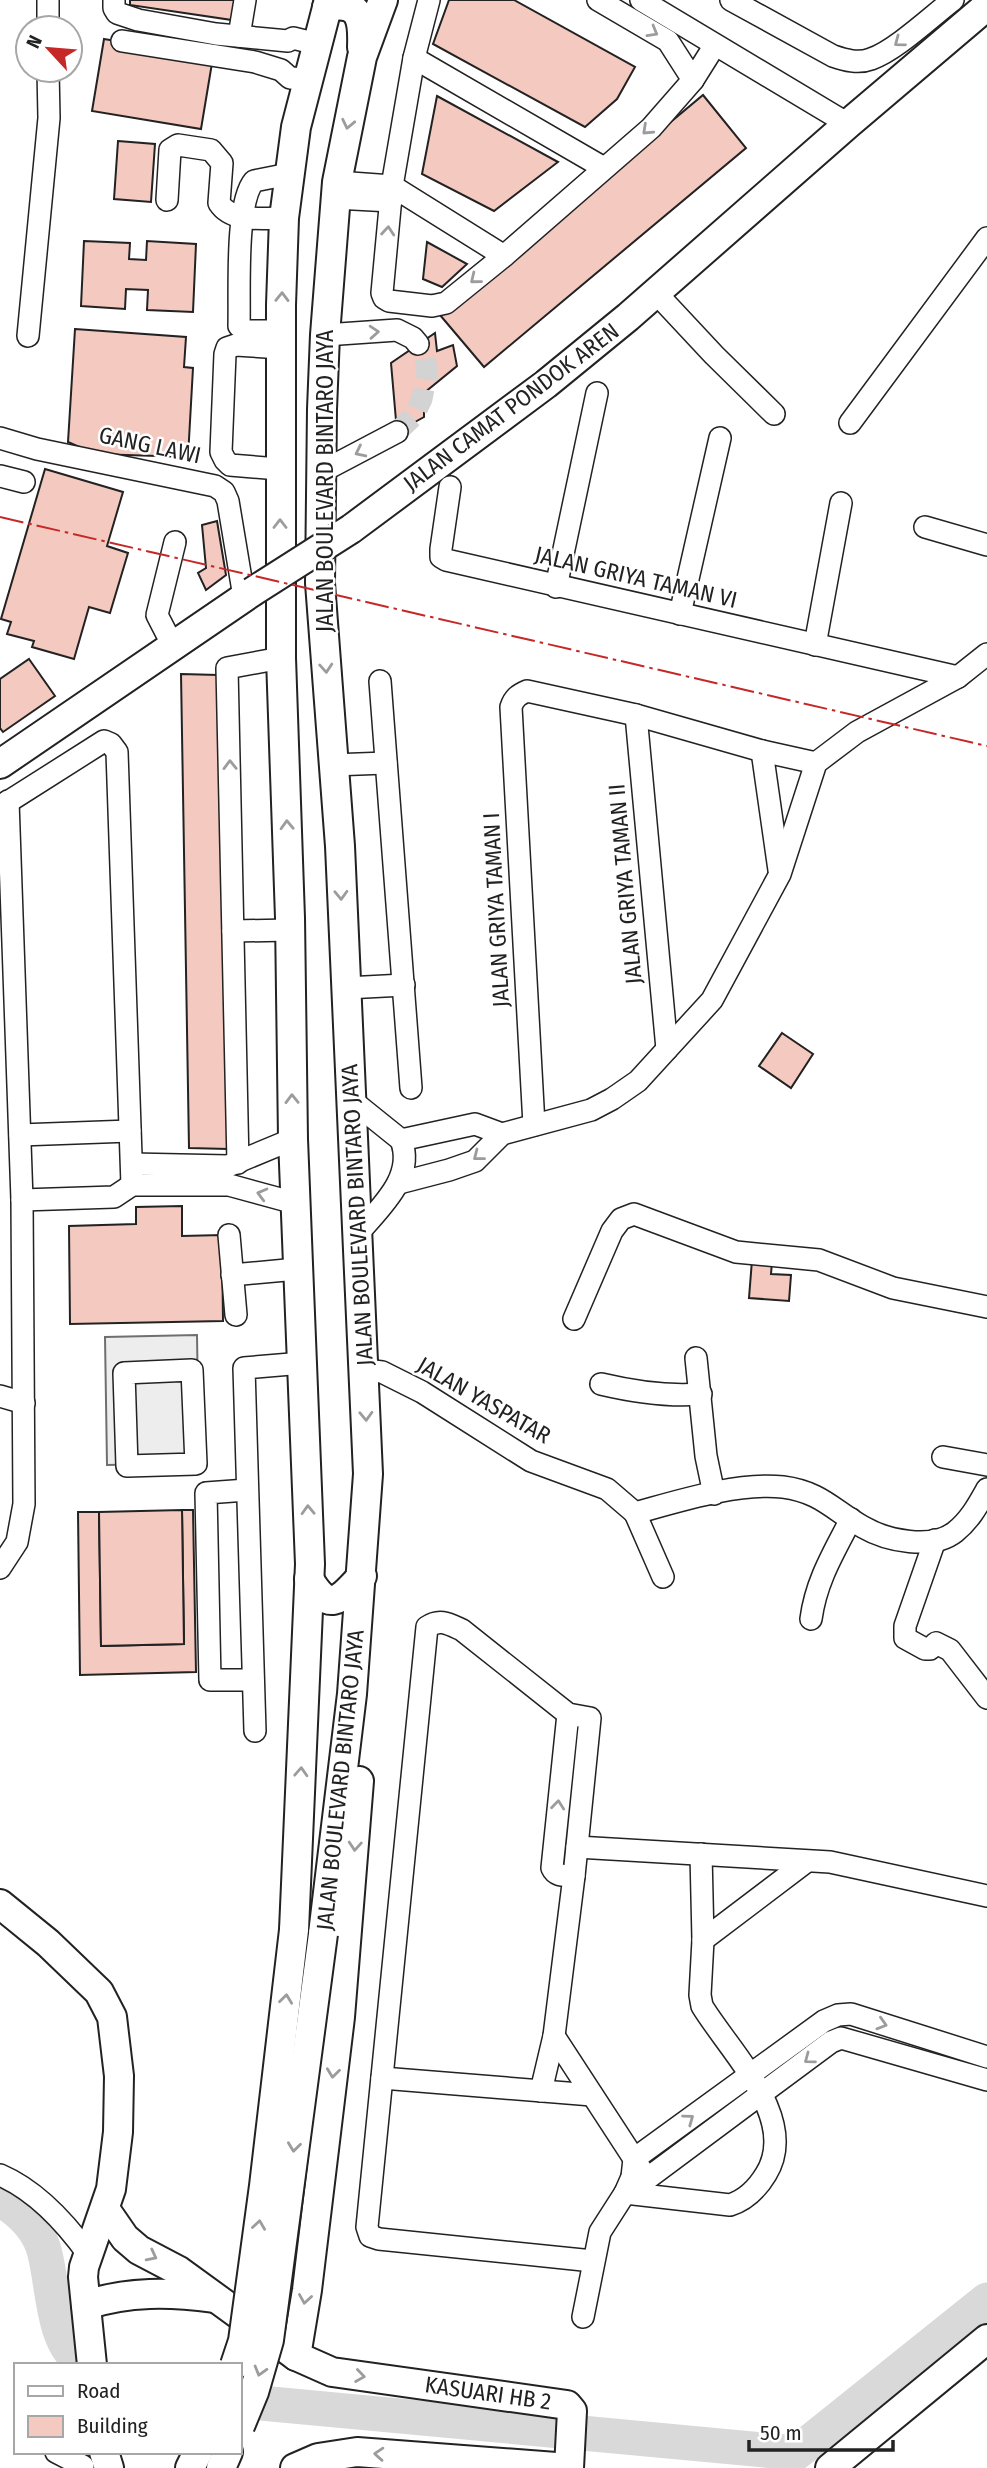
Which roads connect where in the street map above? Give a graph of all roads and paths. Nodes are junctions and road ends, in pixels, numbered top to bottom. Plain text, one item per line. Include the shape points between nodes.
1 (114, 0) edge
2 (245, 0) edge
3 (383, 0) edge
4 (429, 0) edge
5 (598, 0) edge
6 (641, 0) edge
7 (731, 0) edge
8 (953, 0) edge
9 (328, 4) edge
10 (980, 8) edge
11 (239, 36) junction
12 (122, 41) dead end
13 (288, 41) junction
14 (317, 44) junction
15 (715, 45) junction
16 (362, 57) junction
17 (414, 58) junction
18 (295, 75) junction
19 (693, 80) junction
20 (48, 84) edge
21 (848, 124) junction
22 (604, 168) junction
23 (289, 174) junction
24 (336, 190) junction
25 (391, 193) junction
26 (167, 200) dead end
27 (242, 216) junction
28 (284, 218) junction
29 (987, 237) edge
30 (504, 256) junction
31 (657, 294) junction
32 (325, 335) junction
33 (28, 336) dead end
34 (281, 339) junction
35 (418, 344) dead end
36 (597, 393) dead end
37 (774, 414) dead end
38 (850, 423) dead end
39 (397, 432) tunnel mouth
40 (0, 438) edge
41 (720, 438) dead end
42 (279, 469) junction
43 (323, 471) junction
44 (0, 476) edge
45 (24, 482) dead end
46 (450, 487) dead end
47 (841, 503) dead end
48 (925, 527) dead end
49 (175, 542) dead end
50 (986, 544) edge
51 (556, 587) junction
52 (248, 595) junction
53 (680, 614) junction
54 (816, 645) junction
55 (173, 646) junction
56 (987, 654) edge
57 (281, 658) junction
58 (958, 677) junction
59 (380, 681) dead end
60 (636, 715) junction
61 (762, 751) junction
62 (2, 759) edge
63 (816, 763) junction
64 (386, 766) junction
65 (332, 768) junction
66 (4, 804) edge
67 (780, 874) junction
68 (290, 924) junction
69 (233, 925) junction
70 (403, 979) junction
71 (346, 982) junction
72 (667, 1049) junction
73 (411, 1088) dead end
74 (350, 1099) junction
75 (534, 1125) junction
76 (130, 1131) junction
77 (502, 1134) junction
78 (20, 1135) junction
79 (293, 1139) junction
80 (401, 1140) junction
81 (231, 1171) junction
82 (132, 1175) junction
83 (399, 1183) junction
84 (22, 1200) junction
85 (295, 1203) junction
86 (229, 1235) dead end
87 (356, 1236) junction
88 (298, 1269) junction
89 (232, 1275) junction
90 (987, 1307) edge
91 (236, 1315) dead end
92 (575, 1319) dead end
93 (696, 1359) dead end
94 (303, 1363) junction
95 (365, 1370) junction
96 (601, 1384) dead end
97 (701, 1395) junction
98 (0, 1396) edge
99 (24, 1403) junction
100 (943, 1457) dead end
101 (181, 1464) junction
102 (987, 1465) edge
103 (987, 1489) edge
104 (247, 1490) junction
105 (206, 1493) junction
106 (714, 1494) junction
107 (635, 1513) junction
108 (851, 1519) junction
109 (935, 1540) junction
110 (0, 1569) edge
111 (362, 1576) junction
112 (663, 1577) dead end
113 (309, 1578) junction
114 (811, 1619) dead end
115 (253, 1680) junction
116 (987, 1698) edge
117 (351, 1705) junction
118 (568, 1714) junction
119 (255, 1731) dead end
120 (577, 1847) junction
121 (701, 1854) junction
122 (806, 1862) junction
123 (574, 1876) junction
124 (987, 1896) edge
125 (0, 1904) edge
126 (703, 1940) junction
127 (554, 2036) junction
128 (987, 2057) edge
129 (749, 2076) junction
130 (382, 2078) junction
131 (987, 2080) edge
132 (541, 2091) junction
133 (762, 2094) junction
134 (592, 2095) junction
135 (0, 2175) edge
136 (635, 2177) junction
137 (105, 2208) junction
138 (88, 2253) junction
139 (593, 2261) junction
140 (214, 2298) junction
141 (86, 2305) junction
142 (583, 2317) dead end
143 (987, 2339) edge
144 (296, 2356) junction
145 (92, 2363) edge
146 (236, 2363) edge
147 (242, 2421) edge
148 (64, 2454) edge
149 (94, 2461) edge
150 (570, 2464) edge
151 (295, 2468) edge
152 (830, 2468) edge

1 - 11 street via 114,8 123,15
2 - 11 street
3 - 16 main road, JALAN BOULEVARD BINTARO JAYA
4 - 17 street
5 -> 19 street via 668,41
6 - 15 street
8 -> 7 street via 871,60 849,61
9 - 14 main road, JALAN BOULEVARD BINTARO JAYA
9 - 16 main road via 349,3 357,9
10 - 21 main road, JALAN CAMAT PONDOK AREN
11 - 13 street
12 - 18 street via 255,62
13 - 14 street
13 - 18 street via 280,60
14 - 18 main road, JALAN BOULEVARD BINTARO JAYA
15 - 19 street
15 - 21 street
16 -> 24 main road, JALAN BOULEVARD BINTARO JAYA
17 - 22 street
17 - 25 street
18 - 23 main road, JALAN BOULEVARD BINTARO JAYA via 296,127
19 -> 22 street via 651,128
20 - 33 street
21 - 31 main road, JALAN CAMAT PONDOK AREN
22 - 30 street
23 - 27 street via 254,181 248,187
23 - 28 main road, JALAN BOULEVARD BINTARO JAYA
24 - 25 street
24 - 32 main road, JALAN BOULEVARD BINTARO JAYA
25 - 30 street
30 -> 25 street via 440,306 388,301 382,293
26 - 27 street via 170,150 178,145 211,150 222,163 219,203 228,213
27 - 28 street
27 - 34 street via 239,326
34 -> 28 main road, JALAN BOULEVARD BINTARO JAYA
29 - 38 street
31 - 37 street
31 - 52 main road, JALAN CAMAT PONDOK AREN, bridge via 546,384 351,529
32 -> 35 street via 397,330
32 - 43 main road, JALAN BOULEVARD BINTARO JAYA
34 - 42 main road, JALAN BOULEVARD BINTARO JAYA
34 - 42 street via 227,348 221,452 230,465
36 - 51 street
39 -> 43 street
40 - 52 street, GANG LAWI via 215,486 228,501
41 - 53 street
57 -> 42 main road, JALAN BOULEVARD BINTARO JAYA
43 -> 65 main road, JALAN BOULEVARD BINTARO JAYA via 320,583
44 - 45 street
46 - 51 street, JALAN GRIYA TAMAN VI via 441,557
47 - 54 street
48 - 50 street
49 - 55 street via 157,615
51 - 53 street, JALAN GRIYA TAMAN VI
52 - 55 main road, JALAN CAMAT PONDOK AREN
53 - 54 street, JALAN GRIYA TAMAN VI
54 - 58 street, JALAN GRIYA TAMAN VI
55 - 62 main road, JALAN CAMAT PONDOK AREN
56 - 58 street
68 -> 57 main road, JALAN BOULEVARD BINTARO JAYA
69 -> 57 street via 228,668
58 - 63 street via 857,732
59 - 64 street
60 - 61 street
60 - 72 street, JALAN GRIYA TAMAN II
60 - 75 street, JALAN GRIYA TAMAN I via 527,691 513,700 511,707
61 - 63 street
61 - 67 street
63 - 67 street
64 - 65 street
64 - 70 street
65 -> 71 main road, JALAN BOULEVARD BINTARO JAYA
66 - 76 street via 104,741 117,752
66 - 78 street
67 - 72 street via 712,1000
68 - 69 street
79 -> 68 main road, JALAN BOULEVARD BINTARO JAYA
69 - 81 street
70 - 71 street
70 - 73 street
71 - 74 main road, JALAN BOULEVARD BINTARO JAYA
72 - 75 street via 638,1082 612,1099 591,1110
74 - 80 street
74 - 87 main road, JALAN BOULEVARD BINTARO JAYA
75 - 77 street
76 - 78 street
76 - 82 street
77 - 80 street via 475,1124
77 -> 83 street via 475,1161
78 - 84 street
79 - 81 street
79 - 85 main road, JALAN BOULEVARD BINTARO JAYA
80 - 83 street
81 - 82 street
85 -> 81 street
82 - 84 street via 114,1197
83 - 87 street
84 - 99 street
85 - 88 main road, JALAN BOULEVARD BINTARO JAYA
86 - 89 street
87 - 95 main road, JALAN BOULEVARD BINTARO JAYA
88 - 89 street
88 - 94 main road, JALAN BOULEVARD BINTARO JAYA
89 - 91 street
90 - 92 street via 893,1288 819,1260 736,1252 634,1214 621,1219 612,1231
93 - 97 street
94 - 104 street via 244,1368
113 -> 94 main road, JALAN BOULEVARD BINTARO JAYA
95 - 107 street, JALAN YASPATAR via 383,1372 422,1392 531,1461 607,1489
95 -> 111 main road, JALAN BOULEVARD BINTARO JAYA via 368,1474
96 - 97 street via 638,1392
97 - 106 street
98 - 99 street
99 - 110 street via 22,1522 17,1542
100 - 102 street
101 - 101 street via 196,1464 192,1370 124,1373 127,1466
101 - 105 street
103 - 109 street via 970,1518 953,1534
104 - 105 street
104 - 115 street
105 - 115 street via 210,1680
106 - 107 street
106 - 108 street via 766,1486 793,1489 828,1502
107 - 112 street
108 - 109 street via 884,1536
108 - 114 street via 821,1576
109 - 116 street via 905,1626 905,1638 925,1649 936,1643 950,1650
111 - 113 main road via 340,1598 330,1600 318,1594
111 - 117 main road, JALAN BOULEVARD BINTARO JAYA
146 -> 113 main road, JALAN BOULEVARD BINTARO JAYA, bridge via 243,2341 264,2186 294,1930
115 - 119 street
117 -> 144 main road via 359,1774 353,1873 340,2017
117 -> 147 main road, JALAN BOULEVARD BINTARO JAYA, bridge via 269,2340
118 - 120 street via 587,1716 590,1722
123 -> 118 street via 559,1875 552,1868
118 - 130 street via 462,1630 443,1621 428,1627
120 - 121 street
120 - 123 street
121 - 122 street
121 - 126 street
122 - 124 street via 830,1862
122 - 126 street
123 - 127 street
125 - 137 main road via 99,1992 112,2017 119,2076 118,2132
126 - 129 street via 702,2007
127 - 132 street
127 - 134 street
129 -> 128 street via 838,2015 851,2014
129 - 133 street
136 -> 129 street
130 - 132 street
130 - 139 street via 367,2227 370,2236
131 -> 133 street via 841,2038
132 - 134 street
133 - 136 street
133 - 136 street via 771,2113 776,2152 762,2181 742,2201 715,2205
134 - 136 street
135 - 138 street via 53,2211
136 - 139 street via 600,2232
137 - 138 main road
137 -> 140 main road, KASUARI HB 2 via 139,2250 179,2270
138 - 141 main road via 83,2277
139 - 142 street
140 - 141 main road, KASUARI HB 2 via 147,2293
140 - 144 main road, KASUARI HB 2
141 - 145 main road
143 - 152 main road
144 -> 150 main road, KASUARI HB 2 via 332,2372 564,2404 572,2411
148 - 149 street
150 -> 151 main road, KASUARI HB 2 via 357,2452 318,2458

